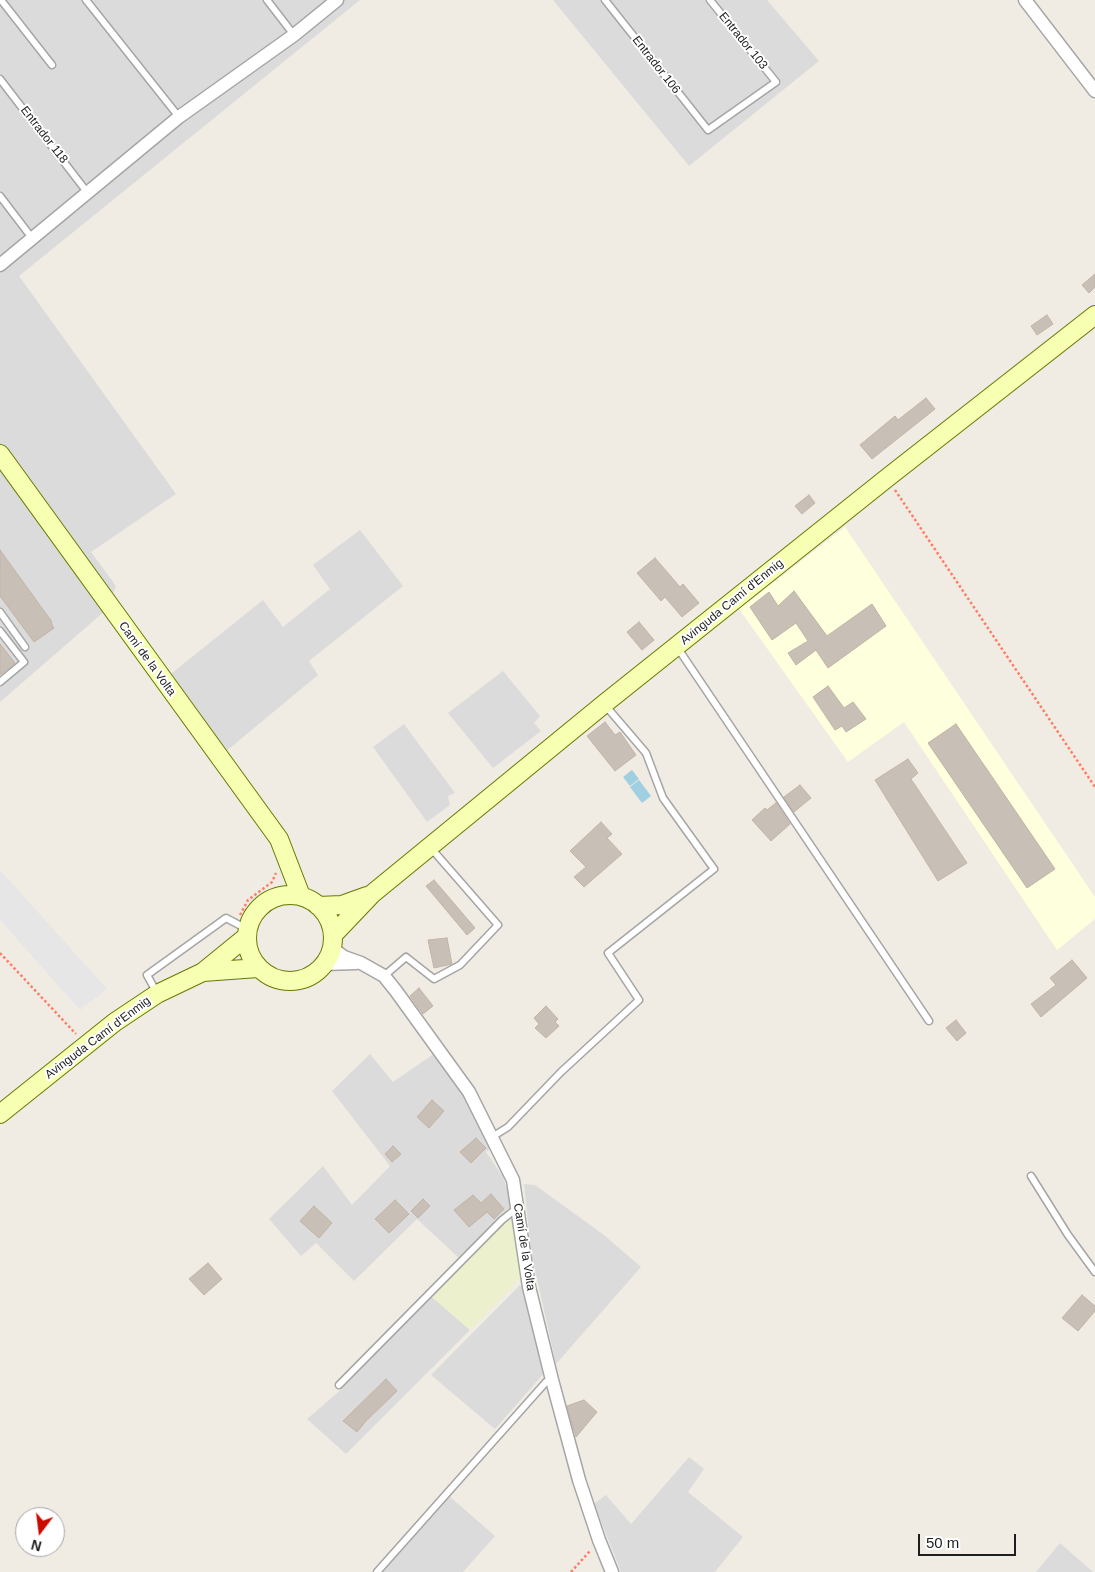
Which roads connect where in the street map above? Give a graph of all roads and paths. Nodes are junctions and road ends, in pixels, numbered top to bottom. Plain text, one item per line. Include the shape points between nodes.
1 (0, 0) edge
2 (86, 0) edge
3 (266, 0) edge
4 (605, 0) edge
5 (710, 0) edge
6 (1025, 0) edge
7 (335, 1) edge
8 (294, 35) junction
9 (52, 65) dead end
10 (0, 79) edge
11 (776, 82) joint
12 (1095, 91) edge
13 (179, 117) junction
14 (87, 192) junction
15 (0, 196) edge
16 (32, 238) junction
17 (0, 264) edge
18 (1095, 316) edge
19 (0, 454) edge
20 (887, 478) junction
21 (0, 612) edge
22 (0, 631) edge
23 (676, 646) junction
24 (25, 647) dead end
25 (0, 682) edge
26 (604, 704) junction
27 (1095, 787) edge
28 (430, 846) junction
29 (290, 866) junction
30 (372, 894) junction
31 (301, 896) junction
32 (276, 897) junction
33 (318, 906) junction
34 (243, 930) junction
35 (333, 941) junction
36 (0, 953) edge
37 (361, 963) junction
38 (324, 964) junction
39 (258, 968) junction
40 (203, 972) junction
41 (384, 976) junction
42 (158, 994) junction
43 (929, 1020) dead end
44 (83, 1030) dead end
45 (0, 1114) edge
46 (492, 1138) junction
47 (1031, 1176) dead end
48 (518, 1208) junction
49 (1095, 1272) edge
50 (552, 1380) junction
51 (339, 1385) dead end
52 (599, 1540) junction
53 (377, 1572) edge
54 (571, 1572) edge
55 (612, 1572) edge

1 - 9 lane
2 - 13 lane
3 - 8 lane
4 - 11 lane, Entrador 106 via 708,130
5 - 11 lane, Entrador 103
6 - 12 street
7 - 8 street
8 - 13 street
10 - 14 lane, Entrador 118
13 - 14 street
14 - 16 street
15 - 16 lane
16 - 17 street
18 - 20 street, Avinguda Camí d'Enmig
19 - 29 street, Camí de la Volta via 279,839
20 - 23 street, Avinguda Camí d'Enmig
20 - 27 path
21 - 24 lane
22 - 25 lane via 24,662
23 - 26 street, Avinguda Camí d'Enmig
23 - 43 lane
26 - 28 street, Avinguda Camí d'Enmig
26 - 46 lane via 646,753 663,798 714,869 608,953 639,1000 561,1072 508,1127
28 - 30 street, Avinguda Camí d'Enmig
28 - 41 lane via 498,925 460,964 434,979 406,957
29 - 31 street, Camí de la Volta
29 - 32 street
29 - 34 path via 279,866 272,882 248,900
30 - 33 street, Avinguda Camí d'Enmig via 342,905
30 - 35 street, Avinguda Camí d'Enmig
31 - 32 street
31 - 33 street
32 - 34 street via 257,909
33 - 35 street via 328,919
34 - 39 street via 249,954
34 - 40 street, Avinguda Camí d'Enmig
34 - 42 lane via 226,918 147,975
35 - 37 street, Camí de la Volta via 344,957
35 - 38 street
36 - 44 path via 77,1034
37 - 38 street
37 - 41 street, Camí de la Volta
38 - 39 street via 305,979 280,980
39 - 40 street, Avinguda Camí d'Enmig
40 - 42 street, Avinguda Camí d'Enmig
41 - 46 street, Camí de la Volta via 469,1092
42 - 45 street, Avinguda Camí d'Enmig via 115,1022
46 - 48 street, Camí de la Volta via 513,1180
47 - 49 lane
48 - 50 street, Camí de la Volta via 529,1288
48 - 51 lane via 502,1220
50 - 52 street, Camí de la Volta
50 - 53 lane via 546,1382
52 - 54 path
52 - 55 street, Camí de la Volta

